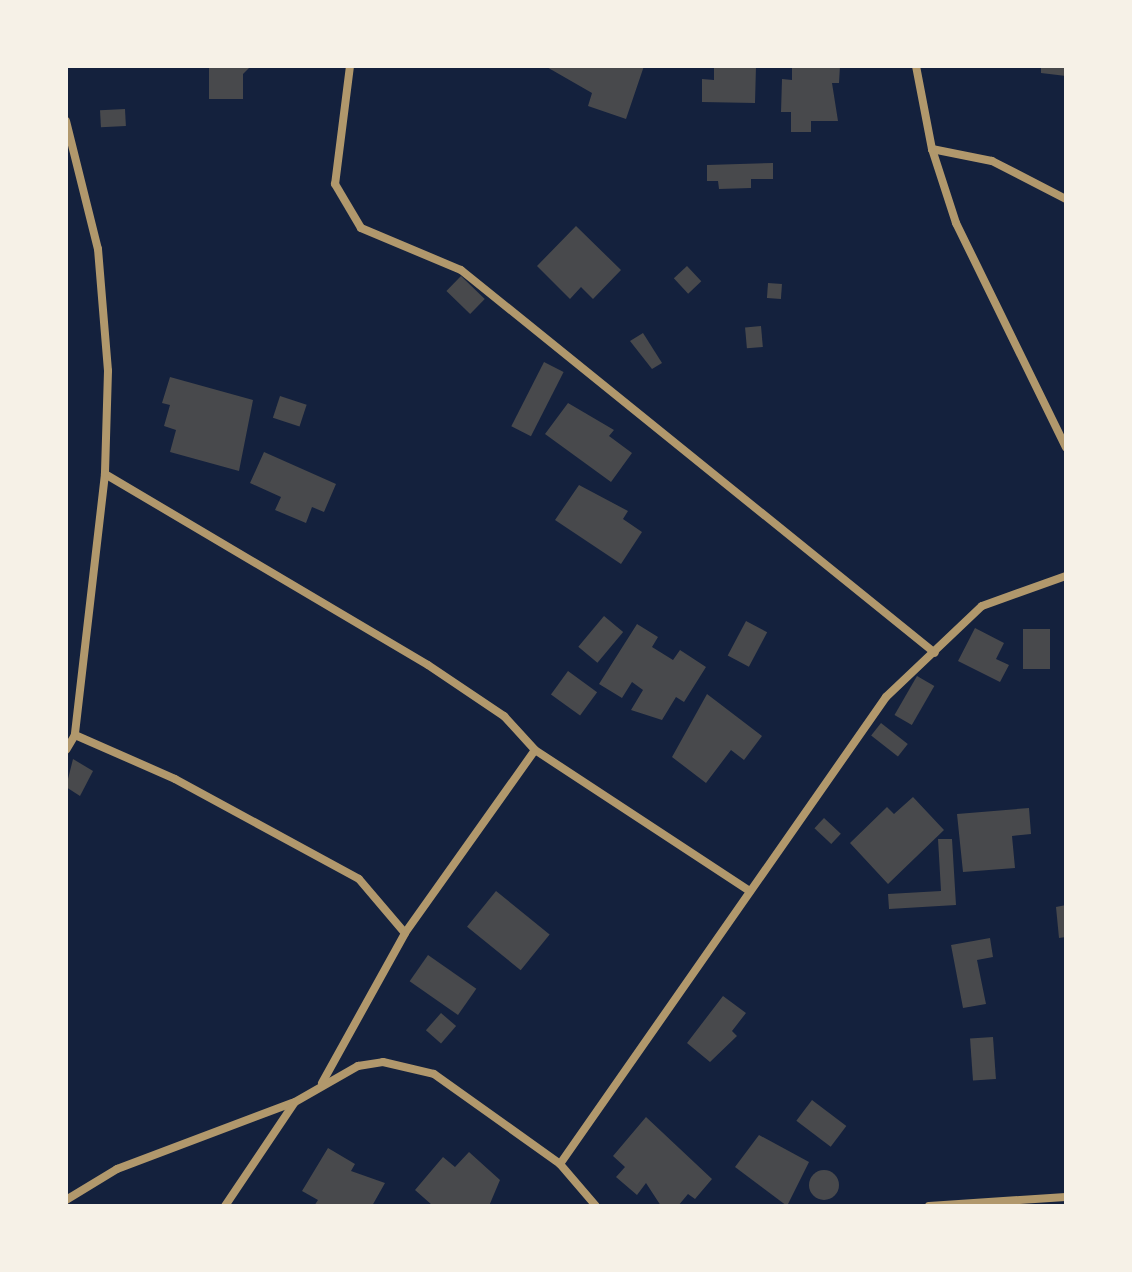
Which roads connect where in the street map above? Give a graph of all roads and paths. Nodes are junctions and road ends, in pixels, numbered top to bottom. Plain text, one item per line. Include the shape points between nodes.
1 (350, 66) edge
2 (916, 66) edge
3 (66, 121) edge
4 (932, 149) junction
5 (1066, 199) edge
6 (1066, 448) edge
7 (105, 474) junction
8 (1066, 576) edge
9 (935, 653) junction
10 (75, 735) junction
11 (66, 750) edge
12 (535, 750) junction
13 (750, 891) junction
14 (405, 933) junction
15 (321, 1084) junction
16 (295, 1102) junction
17 (560, 1164) junction
18 (1066, 1197) edge
19 (66, 1200) edge
20 (225, 1206) edge
21 (596, 1206) edge
22 (929, 1206) edge

1 - 9 street via 335,184 361,228 461,270
2 - 4 street
3 - 7 street via 98,249 108,371
4 - 5 street via 992,161
4 - 6 street via 956,223
7 - 10 street
7 - 12 street via 428,665 504,716
8 - 9 street via 982,606
9 - 13 street via 886,697
10 - 11 street
10 - 14 street via 175,779 359,879
12 - 13 street
12 - 14 street
13 - 17 street
14 - 15 street
15 - 16 street
15 - 17 street via 358,1066 410,1064
16 - 19 street via 117,1169
16 - 20 street
17 - 21 street
18 - 22 street

